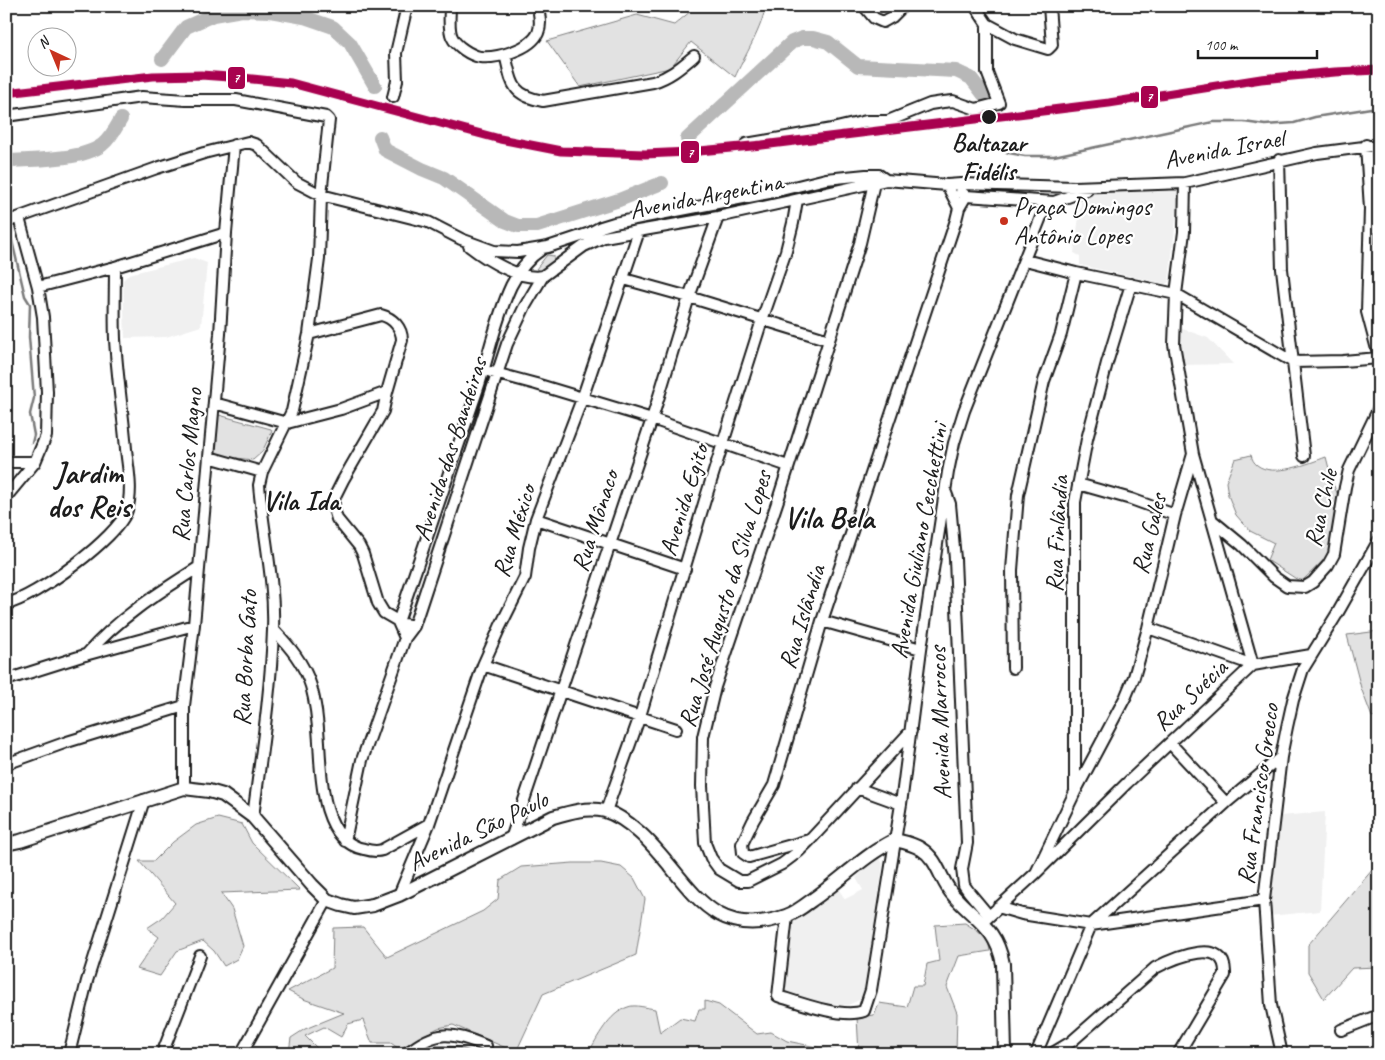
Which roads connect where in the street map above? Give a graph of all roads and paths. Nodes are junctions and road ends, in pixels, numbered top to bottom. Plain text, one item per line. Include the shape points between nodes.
1 (407, 6) edge
2 (450, 6) edge
3 (538, 6) edge
4 (864, 6) edge
5 (903, 6) edge
6 (975, 6) edge
7 (1049, 6) edge
8 (987, 24) junction
9 (505, 54) junction
10 (694, 56) dead end
11 (393, 97) dead end
12 (6, 116) edge
13 (746, 144) dead end
14 (1379, 144) edge
15 (234, 145) junction
16 (1366, 145) junction
17 (1279, 160) junction
18 (886, 180) junction
19 (821, 181) junction
20 (874, 183) junction
21 (1186, 183) junction
22 (947, 185) junction
23 (1097, 187) junction
24 (1075, 188) junction
25 (828, 192) junction
26 (817, 194) junction
27 (321, 195) junction
28 (966, 196) junction
29 (797, 200) junction
30 (1047, 202) junction
31 (958, 208) junction
32 (718, 217) junction
33 (19, 218) junction
34 (6, 222) edge
35 (639, 231) junction
36 (226, 234) junction
37 (461, 239) junction
38 (548, 246) junction
39 (1025, 260) junction
40 (558, 264) junction
41 (115, 267) junction
42 (1076, 273) junction
43 (517, 274) junction
44 (543, 276) junction
45 (624, 279) junction
46 (1132, 284) junction
47 (38, 287) junction
48 (1176, 294) junction
49 (689, 297) junction
50 (762, 320) junction
51 (309, 334) junction
52 (829, 340) junction
53 (1379, 358) edge
54 (1293, 362) junction
55 (484, 370) junction
56 (496, 374) junction
57 (387, 392) junction
58 (582, 399) junction
59 (214, 402) junction
60 (1379, 406) edge
61 (652, 419) junction
62 (287, 423) junction
63 (724, 444) junction
64 (1193, 454) junction
65 (1304, 456) dead end
66 (209, 457) junction
67 (6, 462) edge
68 (35, 462) junction
69 (788, 466) junction
70 (262, 472) junction
71 (1078, 484) junction
72 (945, 490) junction
73 (443, 491) junction
74 (456, 496) junction
75 (6, 497) edge
76 (1175, 515) junction
77 (536, 519) junction
78 (1213, 521) junction
79 (1379, 540) edge
80 (610, 543) junction
81 (199, 567) junction
82 (685, 570) junction
83 (6, 604) edge
84 (822, 621) junction
85 (398, 622) junction
86 (194, 625) junction
87 (414, 626) junction
88 (1148, 628) junction
89 (273, 629) junction
90 (405, 638) junction
91 (920, 649) junction
92 (1310, 655) junction
93 (86, 656) junction
94 (1253, 665) junction
95 (483, 666) junction
96 (1013, 668) dead end
97 (6, 680) edge
98 (561, 691) junction
99 (184, 706) junction
100 (640, 716) junction
101 (676, 729) dead end
102 (911, 731) junction
103 (1170, 743) junction
104 (1281, 757) junction
105 (6, 764) edge
106 (184, 788) junction
107 (857, 788) junction
108 (1075, 792) junction
109 (144, 800) junction
110 (1226, 803) junction
111 (901, 804) junction
112 (606, 812) junction
113 (253, 816) junction
114 (430, 824) junction
115 (511, 839) junction
116 (811, 839) junction
117 (895, 840) junction
118 (346, 841) junction
119 (6, 844) edge
120 (1036, 873) junction
121 (399, 895) junction
122 (327, 900) junction
123 (1264, 900) junction
124 (998, 907) junction
125 (787, 916) junction
126 (986, 919) junction
127 (1091, 925) junction
128 (200, 956) dead end
129 (1379, 1015) edge
130 (1342, 1030) dead end
131 (486, 1046) dead end
132 (69, 1054) edge
133 (162, 1054) edge
134 (241, 1054) edge
135 (406, 1054) edge
136 (1005, 1054) edge
137 (1036, 1054) edge
138 (1051, 1054) edge
139 (1178, 1054) edge
140 (1282, 1054) edge

1 - 11 street via 396,53 397,81
2 - 9 street via 450,33 455,43 480,57
3 - 9 street via 541,26 534,40
4 - 5 street via 874,18 883,22
6 - 8 street
7 - 8 street via 1052,40 1048,49 1028,45
8 - 13 street via 987,72 999,104 976,109 953,101 930,104 888,122 866,121
9 - 10 street via 515,89 534,100 543,101 653,82 666,78
12 - 27 street via 142,98 236,100 326,118 329,122
14 - 16 street, Avenida Israel
15 - 27 street via 248,142 257,145 296,182
15 - 33 street via 157,168
15 - 36 street, Rua Carlos Magno
16 - 17 street, Avenida Israel
16 - 53 street via 1370,209 1367,312
17 - 21 street, Avenida Israel
17 - 54 street via 1282,269
18 - 19 street, Avenida Argentina via 880,175 866,174
18 - 20 street, Avenida Argentina
18 - 22 street, Avenida Argentina
19 - 25 street
19 - 26 street
19 - 38 street, Avenida Argentina via 614,223
20 - 25 street, Avenida Argentina
20 - 52 street, Rua José Augusto da Silva Lopes via 860,243
21 - 23 street, Avenida Israel
21 - 48 street, Rua Gales
22 - 24 street, Avenida Israel
22 - 28 street
22 - 31 street
23 - 24 street, Avenida Israel
23 - 30 street via 1060,201
24 - 30 street
25 - 26 street, Avenida Argentina
26 - 29 street, Avenida Argentina
27 - 37 street via 428,222
27 - 51 street via 319,259
28 - 30 street
28 - 31 street, Rua Islândia
29 - 32 street, Avenida Argentina
29 - 50 street, Avenida Egito via 786,252
30 - 39 street, Avenida Giuliano Cecchettini
31 - 84 street, Rua Islândia via 930,303
32 - 35 street, Avenida Argentina
32 - 49 street, Rua Mônaco
33 - 34 street
33 - 47 street
35 - 40 street, Avenida Argentina via 604,237
35 - 45 street, Rua México
36 - 41 street
36 - 59 street, Rua Carlos Magno
37 - 38 street, Avenida Argentina via 494,251 518,252
37 - 43 street
38 - 40 street via 560,250
38 - 43 street, Avenida das Bandeiras via 537,252
39 - 42 street
39 - 72 street, Avenida Giuliano Cecchettini via 964,412
40 - 44 street, Avenida Argentina
41 - 47 street
41 - 83 street via 115,339 130,487 127,512 109,536 54,580 31,595
42 - 46 street
42 - 96 street via 1044,381 1018,495 1012,570
43 - 44 street via 534,278
43 - 55 street, Avenida das Bandeiras via 496,325
44 - 56 street, Avenida das Bandeiras via 516,323
45 - 49 street
45 - 58 street, Rua México
46 - 48 street
46 - 71 street, Rua Finlândia via 1107,363
47 - 68 street via 47,392 46,436
48 - 54 street
48 - 64 street, Rua Gales via 1175,356
49 - 50 street
49 - 61 street, Rua Mônaco
50 - 52 street
50 - 63 street, Avenida Egito
51 - 57 street via 376,315 390,318 400,329 402,340
51 - 62 street
52 - 69 street, Rua José Augusto da Silva Lopes
53 - 54 street
54 - 65 street
55 - 56 street
55 - 73 street, Avenida das Bandeiras
56 - 58 street
56 - 74 street, Avenida das Bandeiras
57 - 62 street via 342,409
57 - 85 street via 379,420 334,498 334,509 337,519 363,554 378,603 384,613
58 - 61 street
58 - 77 street, Rua México
59 - 62 street
59 - 66 street, Rua Carlos Magno
60 - 78 street, Rua Chile via 1349,470 1334,554 1313,582 1305,587 1287,586
61 - 63 street
61 - 80 street, Rua Mônaco
62 - 70 street
63 - 69 street
63 - 82 street, Avenida Egito
64 - 76 street, Rua Gales
64 - 78 street, Rua Suécia
66 - 70 street
66 - 81 street, Rua Carlos Magno
67 - 68 street
68 - 75 street
69 - 116 street, Rua José Augusto da Silva Lopes via 708,712 702,747 705,843 719,869 739,881 748,881 782,864
70 - 89 street, Rua Borba Gato via 260,485
71 - 76 street
71 - 108 street, Rua Finlândia via 1075,520
72 - 91 street, Avenida Giuliano Cecchettini
72 - 126 street, Avenida Marrocos via 950,504 955,559 967,843 962,878
73 - 74 street
73 - 85 street, Avenida das Bandeiras
74 - 87 street, Avenida das Bandeiras
76 - 88 street, Rua Gales
77 - 80 street
77 - 95 street, Rua México via 525,577
78 - 94 street, Rua Suécia
79 - 92 street, Rua Francisco Grecco via 1338,614
80 - 82 street
80 - 98 street, Rua Mônaco
81 - 86 street, Rua Carlos Magno
81 - 93 street via 125,616
82 - 100 street, Avenida Egito
84 - 91 street
84 - 116 street, Rua Islândia via 774,785 753,821 742,850 749,857
85 - 87 street
85 - 90 street
86 - 93 street
86 - 99 street, Rua Carlos Magno
87 - 90 street, Avenida das Bandeiras
88 - 94 street
88 - 108 street, Rua Gales via 1126,696
89 - 113 street, Rua Borba Gato
89 - 118 street via 303,666 310,685 316,710 323,793 332,821
90 - 118 street, Avenida das Bandeiras via 362,760
91 - 102 street, Avenida Giuliano Cecchettini
92 - 94 street
92 - 104 street, Rua Francisco Grecco via 1293,700
93 - 97 street
94 - 103 street, Rua Suécia
95 - 98 street
95 - 114 street, Rua México
98 - 100 street
98 - 115 street, Rua Mônaco
99 - 105 street
99 - 106 street, Rua Carlos Magno
100 - 101 street
100 - 112 street, Avenida Egito
102 - 107 street, Rua José Augusto da Silva Lopes
102 - 111 street, Avenida Giuliano Cecchettini
103 - 110 street
103 - 120 street, Rua Suécia
104 - 110 street
104 - 123 street, Rua Francisco Grecco
106 - 109 main road, Avenida São Paulo
106 - 113 main road, Avenida São Paulo via 222,795
107 - 111 street
107 - 116 street, Rua José Augusto da Silva Lopes
108 - 120 street, Rua Gales
109 - 119 main road, Avenida São Paulo
109 - 132 street
110 - 127 street
111 - 117 street, Avenida Giuliano Cecchettini
112 - 115 main road, Avenida São Paulo via 574,811 553,817
112 - 125 main road, Avenida São Paulo via 628,822 645,837 694,895 718,914 749,923
113 - 122 main road, Avenida São Paulo
114 - 118 street via 378,851 354,847
114 - 121 street, Rua México
115 - 121 main road, Avenida São Paulo
117 - 125 main road, Avenida São Paulo via 882,846 823,893
117 - 125 street, Avenida Giuliano Cecchettini via 871,990 864,1011 856,1014 817,1009 778,996
117 - 126 main road via 920,848 930,856 954,896
120 - 124 street, Rua Suécia
121 - 122 main road, Avenida São Paulo via 373,906 354,908
122 - 134 street
123 - 127 street
123 - 140 street, Rua Francisco Grecco via 1273,1020
124 - 126 street, Rua Suécia
124 - 127 street
126 - 136 main road via 1002,964
127 - 137 street
128 - 133 street
129 - 130 street
131 - 135 street via 450,1034 435,1037
138 - 139 street via 1071,1042 1155,968 1170,960 1213,952 1225,967 1225,975

